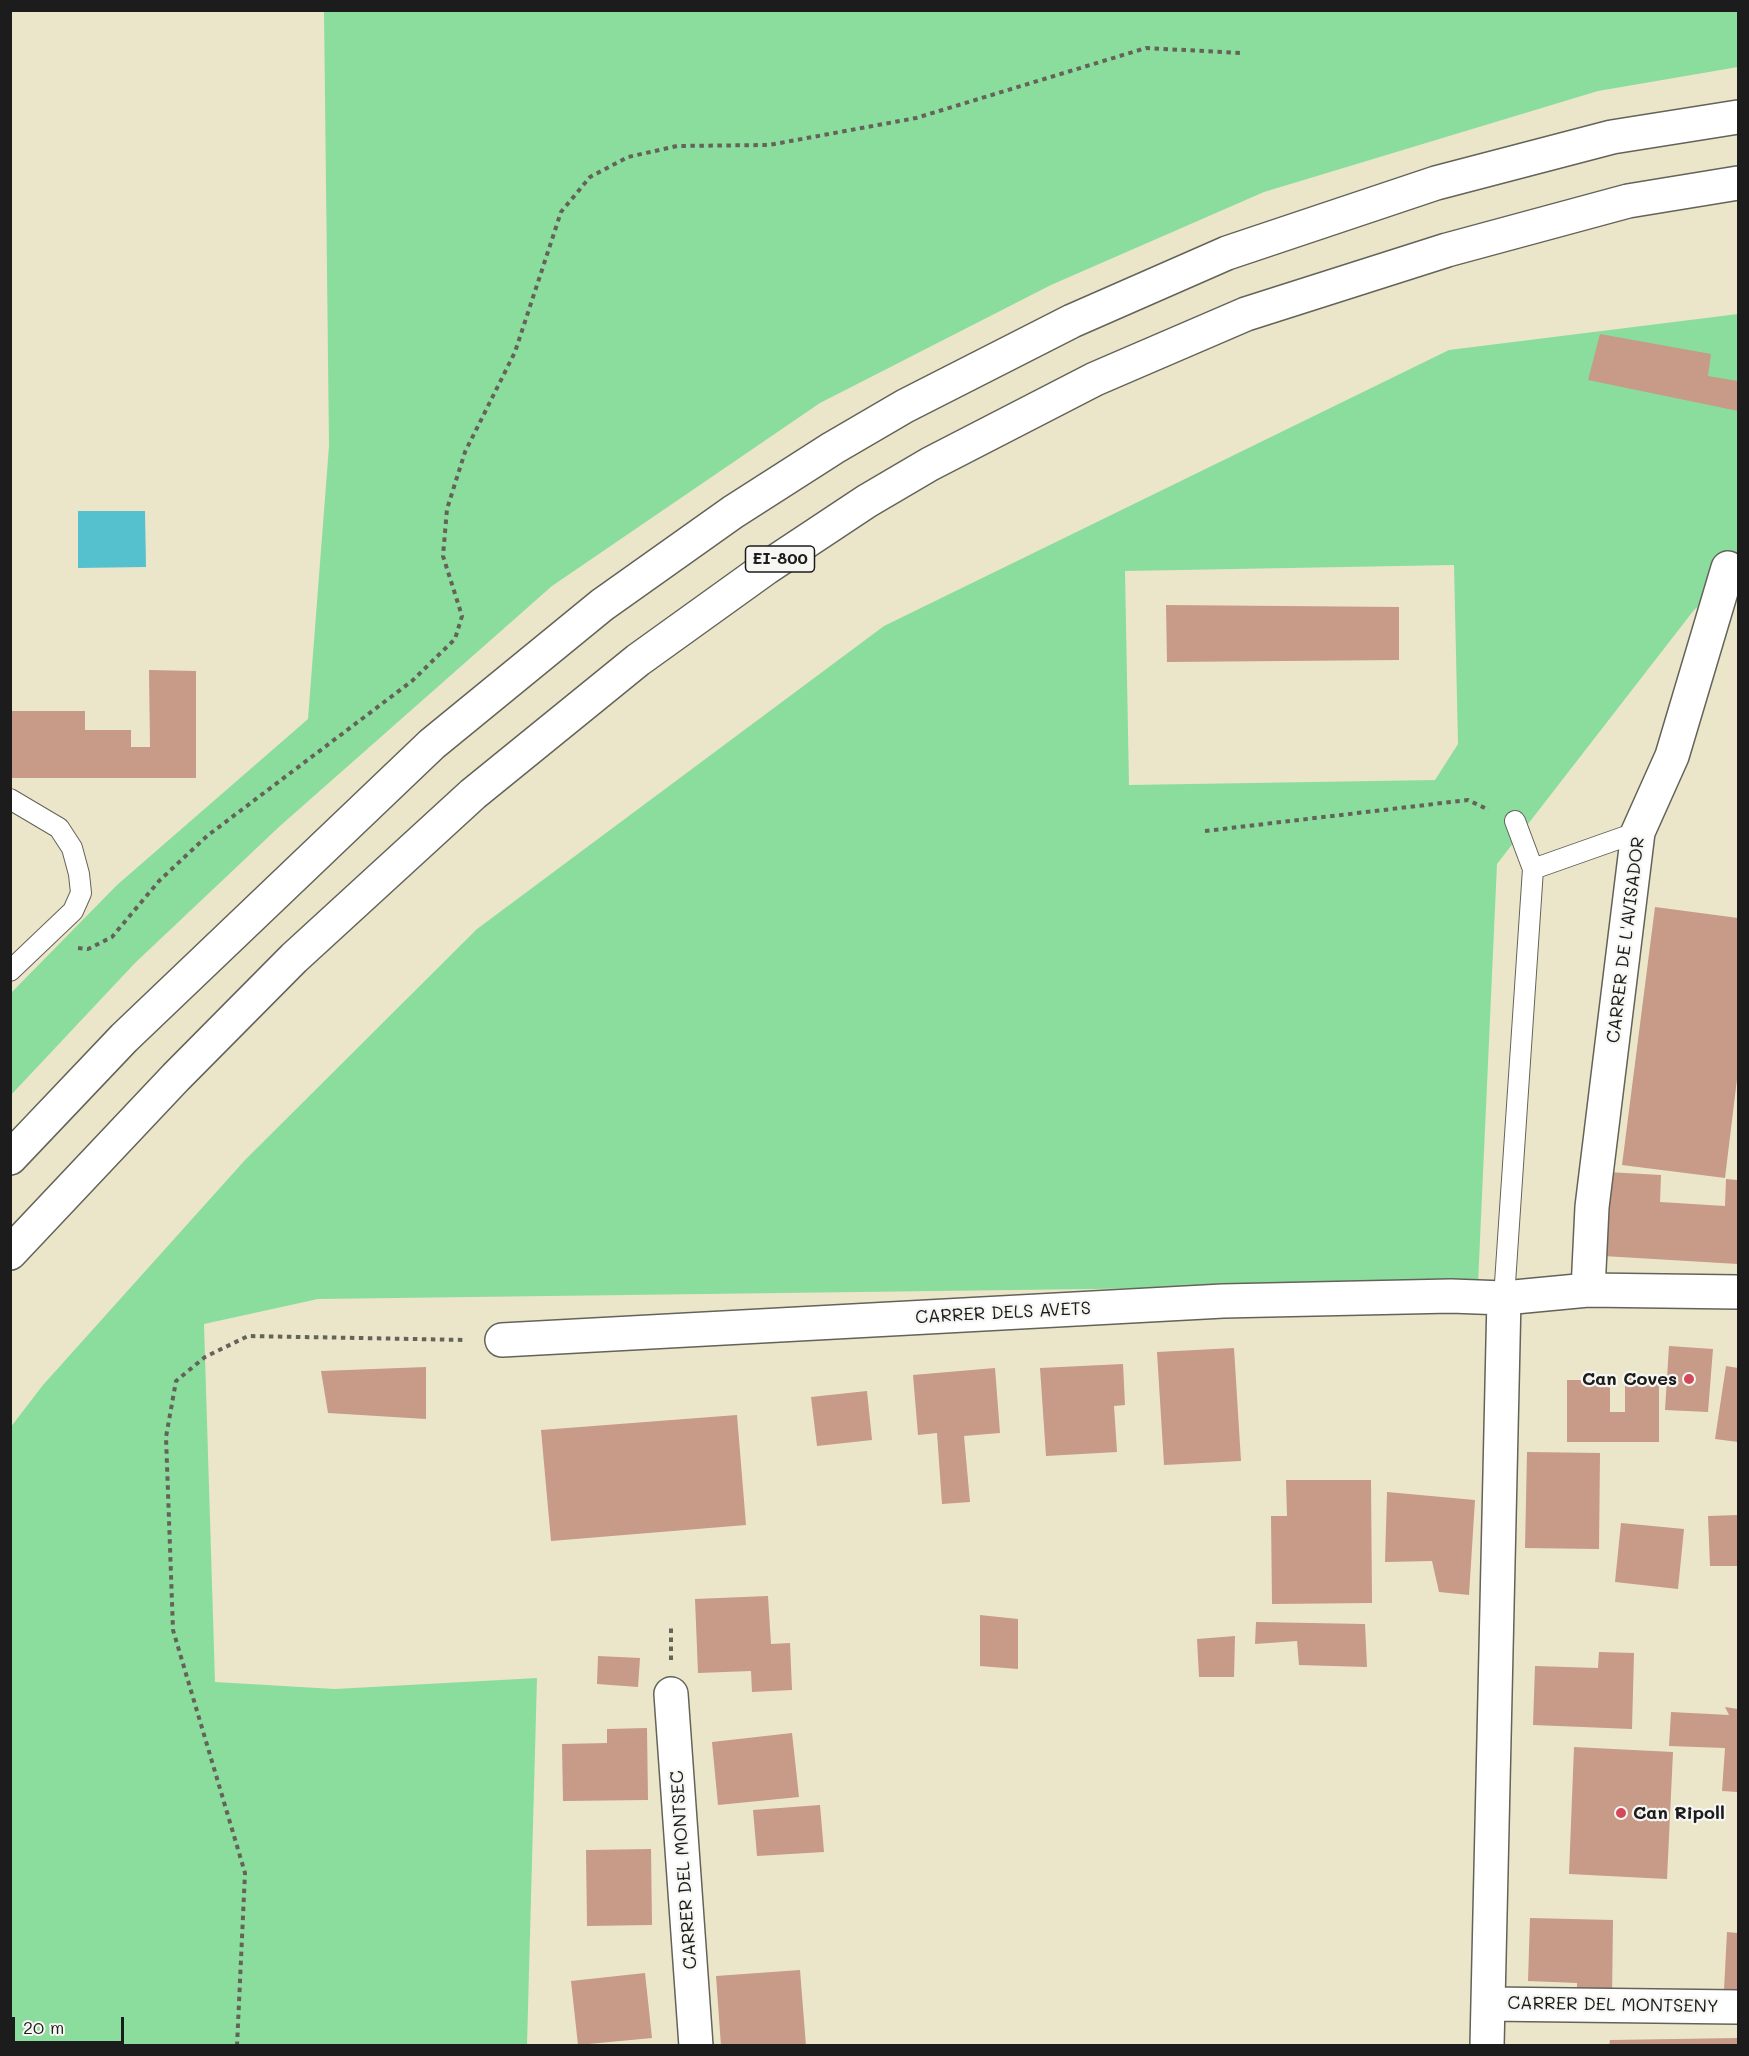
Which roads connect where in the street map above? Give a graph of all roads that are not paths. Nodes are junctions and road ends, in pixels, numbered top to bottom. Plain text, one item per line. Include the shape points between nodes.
1 (1738, 117) edge
2 (1738, 183) edge
3 (1728, 567) dead end
4 (10, 799) edge
5 (1515, 821) road end
6 (1638, 832) junction
7 (1533, 869) junction
8 (10, 971) edge
9 (10, 1158) edge
10 (10, 1253) edge
11 (1588, 1290) junction
12 (1738, 1292) edge
13 (1504, 1298) junction
14 (502, 1340) road end
15 (671, 1694) dead end
16 (1488, 2004) junction
17 (1738, 2007) edge
18 (696, 2046) edge
19 (1487, 2046) edge

1 - 9 main road via 1612,137 1447,180 1227,253 1072,321 905,406 833,448 602,605 432,744 124,1038
2 - 10 main road, EI-800 via 1628,201 1481,240 1246,314 1095,379 867,501 638,660 473,794 294,958
3 - 6 main road, CARRER DE L'AVISADOR via 1672,756
4 - 8 lane via 59,828 72,848 81,893 73,911
5 - 7 lane
6 - 7 lane
6 - 11 main road, CARRER DE L'AVISADOR via 1592,1207
7 - 13 lane
11 - 12 main road, CARRER DELS AVETS
11 - 13 main road, CARRER DELS AVETS
13 - 14 main road, CARRER DELS AVETS via 1223,1301
13 - 16 main road
15 - 18 main road, CARRER DEL MONTSEC
16 - 17 main road, CARRER DEL MONTSENY
16 - 19 main road

